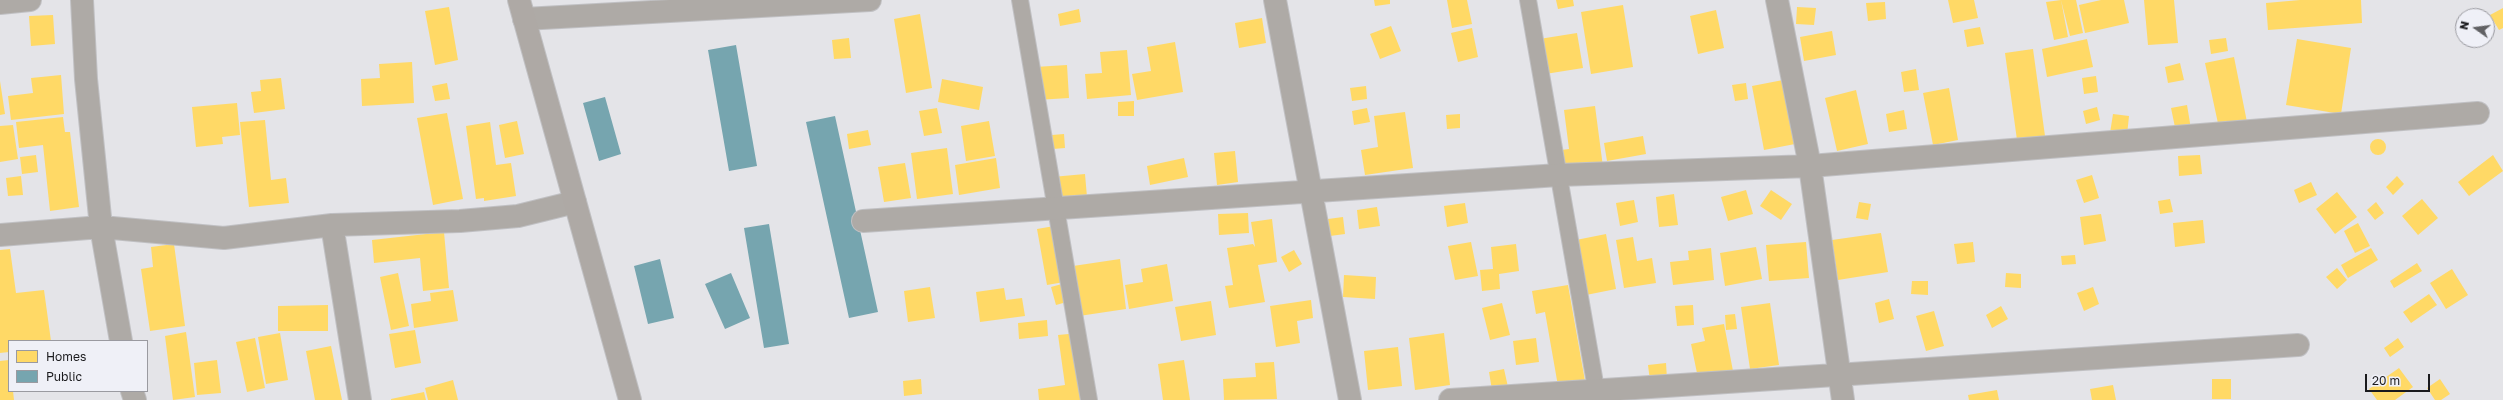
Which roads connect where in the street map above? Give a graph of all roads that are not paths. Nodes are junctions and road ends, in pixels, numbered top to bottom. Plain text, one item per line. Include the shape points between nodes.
1 (30, 0) edge
2 (82, 0) edge
3 (870, 0) edge
4 (1020, 0) edge
5 (1275, 0) edge
6 (1528, 0) edge
7 (1778, 0) edge
8 (0, 3) edge
9 (522, 10) edge
10 (2478, 113) dead end
11 (1810, 166) junction
12 (1558, 175) junction
13 (1311, 192) junction
14 (575, 202) junction
15 (1056, 209) junction
16 (863, 222) dead end
17 (332, 225) junction
18 (100, 227) junction
19 (0, 234) edge
20 (121, 340) edge
21 (2298, 346) dead end
22 (1838, 375) junction
23 (1597, 395) edge
24 (360, 400) edge
25 (630, 400) edge
26 (1089, 400) edge
27 (1350, 400) edge
28 (1450, 400) edge
29 (1843, 400) edge

1 - 8 street
2 - 18 street via 86,79
3 - 9 street
4 - 15 street
5 - 13 street
6 - 12 street
7 - 11 street
9 - 14 main road
10 - 11 street
11 - 12 street
11 - 22 street
12 - 13 street
12 - 23 street
13 - 15 street
13 - 27 street
14 - 17 street via 518,216 460,221
14 - 25 main road
15 - 16 street
15 - 26 street
17 - 18 street via 224,238
17 - 24 street
18 - 19 street
18 - 20 street
21 - 22 street
22 - 23 street
22 - 29 street
23 - 28 street

